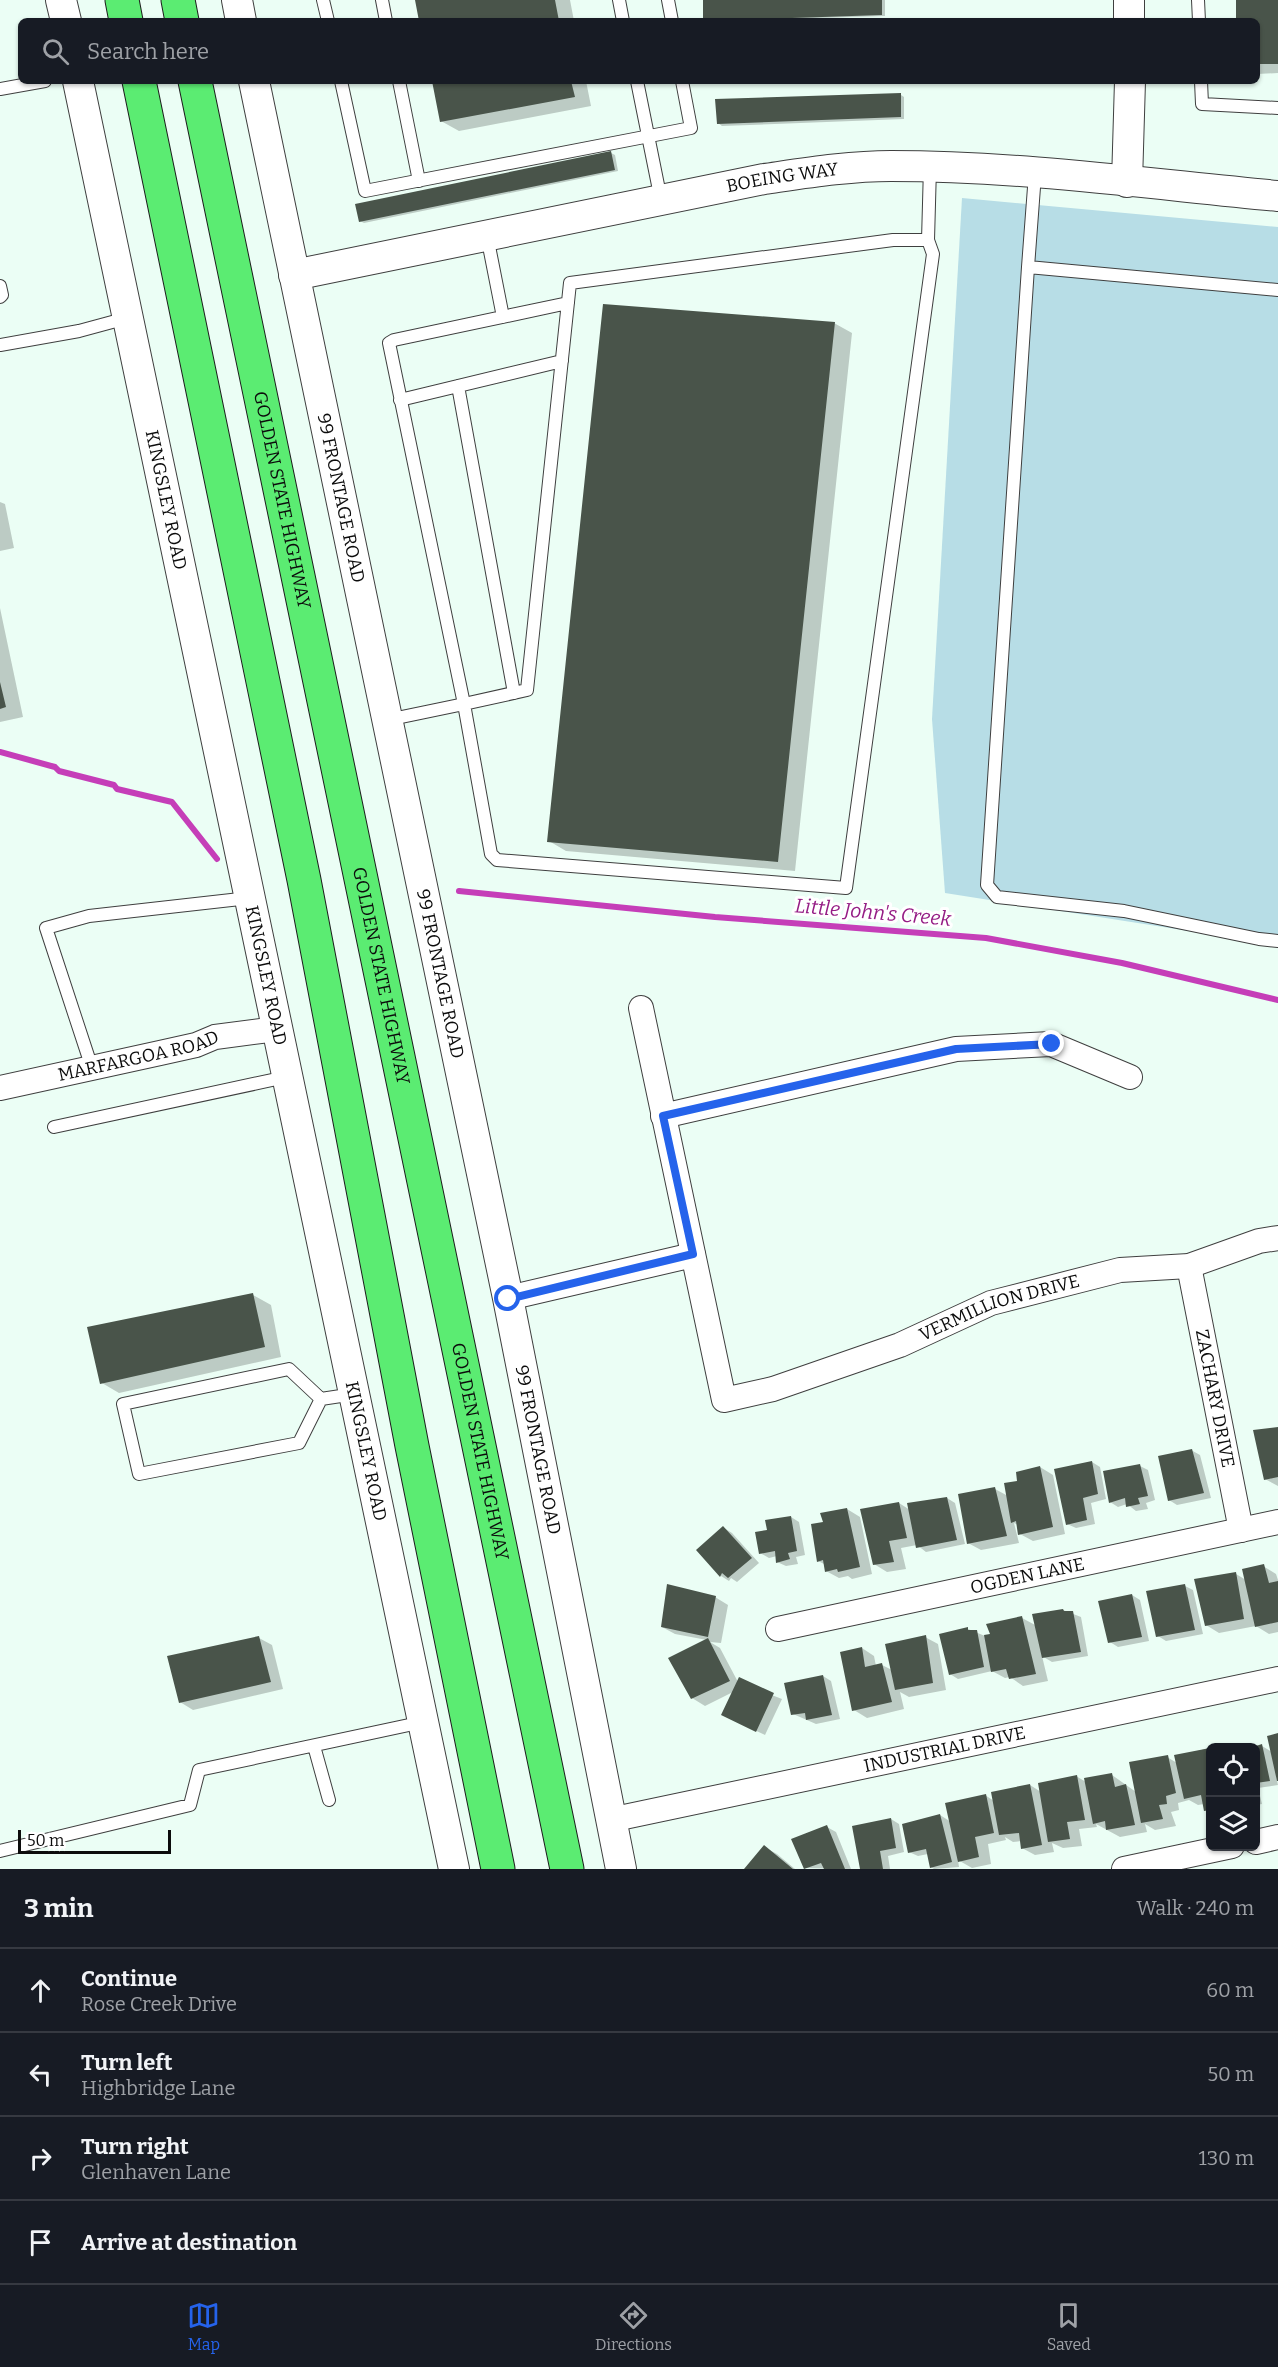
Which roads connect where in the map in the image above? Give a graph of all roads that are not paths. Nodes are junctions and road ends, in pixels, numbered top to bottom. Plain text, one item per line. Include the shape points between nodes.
1 (61, 0) edge
2 (122, 0) edge
3 (178, 0) edge
4 (237, 0) edge
5 (323, 0) edge
6 (382, 0) edge
7 (619, 0) edge
8 (668, 0) edge
9 (1129, 0) edge
10 (1198, 0) edge
11 (65, 18) edge
12 (125, 18) edge
13 (182, 18) edge
14 (240, 18) edge
15 (326, 18) edge
16 (385, 18) edge
17 (623, 18) edge
18 (671, 18) edge
19 (1130, 18) edge
20 (1199, 18) edge
21 (28, 84) edge
22 (79, 84) edge
23 (140, 84) edge
24 (196, 84) edge
25 (255, 84) edge
26 (342, 84) edge
27 (400, 84) edge
28 (638, 84) edge
29 (683, 84) edge
30 (1130, 84) edge
31 (1201, 84) edge
32 (0, 89) edge
33 (1278, 108) edge
34 (649, 137) junction
35 (930, 167) junction
36 (1035, 174) junction
37 (419, 181) junction
38 (1127, 182) junction
39 (1278, 196) edge
40 (661, 200) junction
41 (487, 236) junction
42 (928, 240) junction
43 (1028, 267) junction
44 (294, 275) junction
45 (0, 286) edge
46 (1278, 290) edge
47 (0, 297) edge
48 (568, 303) junction
49 (503, 317) junction
50 (128, 318) junction
51 (0, 345) edge
52 (562, 362) junction
53 (458, 386) junction
54 (400, 400) junction
55 (514, 693) junction
56 (464, 704) junction
57 (386, 721) junction
58 (250, 898) junction
59 (1278, 941) edge
60 (641, 1008) dead end
61 (277, 1029) junction
62 (92, 1068) junction
63 (288, 1077) junction
64 (1130, 1077) dead end
65 (0, 1088) edge
66 (663, 1116) junction
67 (54, 1127) dead end
68 (1278, 1238) edge
69 (693, 1254) junction
70 (1189, 1266) junction
71 (508, 1299) junction
72 (355, 1394) junction
73 (321, 1399) junction
74 (1278, 1522) edge
75 (1241, 1530) junction
76 (778, 1629) dead end
77 (1278, 1679) edge
78 (424, 1722) junction
79 (314, 1746) junction
80 (329, 1800) dead end
81 (610, 1820) junction
82 (0, 1851) edge
83 (1209, 1851) edge
84 (454, 1869) edge
85 (498, 1869) edge
86 (567, 1869) edge
87 (621, 1869) edge
88 (1124, 1869) edge

1 - 11 street
2 - 12 highway
3 - 13 highway
4 - 14 street
5 - 15 lane
6 - 16 lane
7 - 17 lane
8 - 18 lane
9 - 19 street
10 - 20 lane
21 - 32 lane
22 - 50 street, KINGSLEY ROAD
23 - 85 highway via 304,880
24 - 86 highway, GOLDEN STATE HIGHWAY
25 - 44 street, 99 FRONTAGE ROAD
26 - 37 lane via 365,191
27 - 37 lane
28 - 34 lane
29 - 34 lane via 691,128
30 - 38 street
31 - 33 lane via 1202,104
34 - 37 lane
34 - 40 lane
35 - 36 street, BOEING WAY
35 - 40 street, BOEING WAY via 838,169
35 - 42 lane
36 - 38 street, BOEING WAY
36 - 43 lane
38 - 39 street, BOEING WAY
40 - 41 street, BOEING WAY
41 - 44 street, BOEING WAY
41 - 49 lane
42 - 48 lane via 893,240 570,284
42 - 56 lane via 933,254 846,888 497,860 490,854
43 - 46 lane
43 - 59 lane via 987,885 997,897 1124,911
44 - 57 street, 99 FRONTAGE ROAD
45 - 47 lane
48 - 49 lane
48 - 52 lane
49 - 54 lane via 388,343
50 - 51 lane
50 - 58 street, KINGSLEY ROAD
52 - 53 lane
52 - 55 lane via 527,690
53 - 54 lane
53 - 55 lane
54 - 56 lane
55 - 56 lane
56 - 57 lane
57 - 71 street, 99 FRONTAGE ROAD
58 - 61 street, KINGSLEY ROAD
58 - 62 lane via 89,916 46,928
60 - 66 street
61 - 62 street, MARFARGOA ROAD via 215,1037 196,1045
61 - 63 street, KINGSLEY ROAD
62 - 65 street, MARFARGOA ROAD
63 - 67 lane
63 - 72 street, KINGSLEY ROAD
64 - 66 street via 1052,1044 956,1049
66 - 69 street
68 - 70 street, VERMILLION DRIVE
69 - 70 street, VERMILLION DRIVE via 724,1400 773,1389 900,1345 990,1303 1119,1270
69 - 71 street
70 - 75 street, ZACHARY DRIVE
71 - 81 street, 99 FRONTAGE ROAD
72 - 73 lane
72 - 78 street, KINGSLEY ROAD
73 - 73 lane via 290,1369 123,1404 139,1474 299,1443
74 - 75 street, OGDEN LANE
75 - 76 street, OGDEN LANE
77 - 81 street, INDUSTRIAL DRIVE
78 - 79 lane
78 - 84 street, KINGSLEY ROAD
79 - 80 lane
79 - 82 lane via 199,1770 190,1805
81 - 87 street, 99 FRONTAGE ROAD
83 - 88 street

